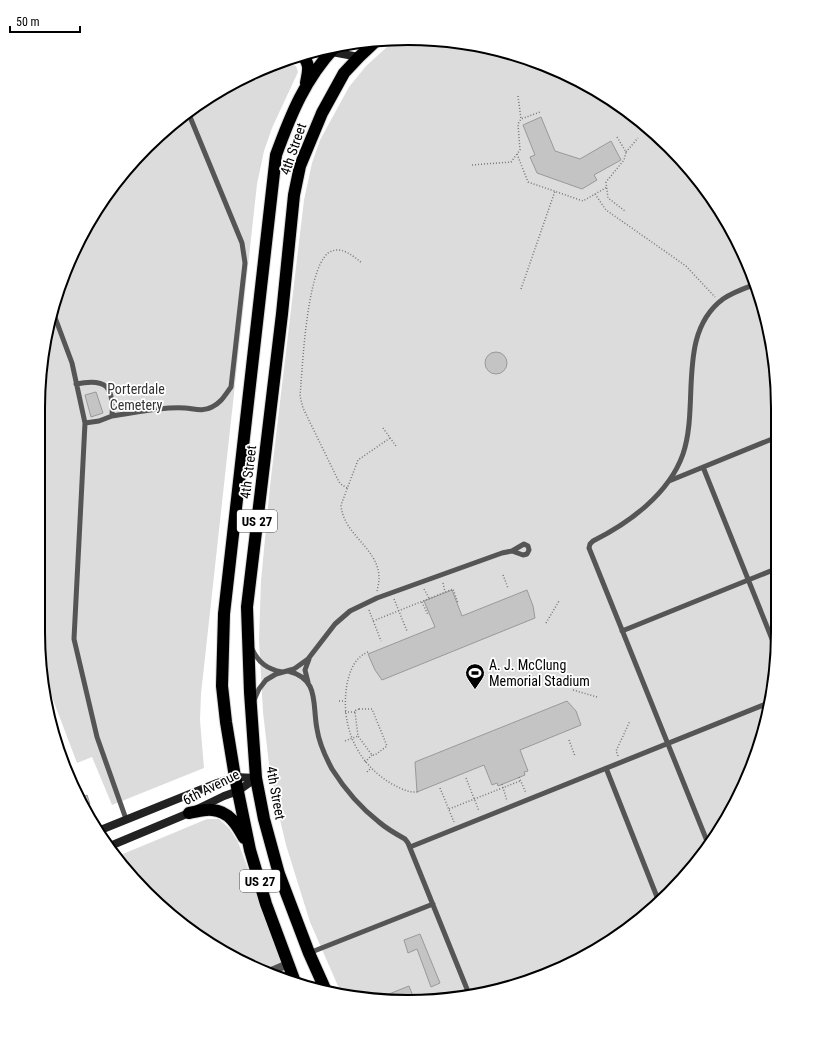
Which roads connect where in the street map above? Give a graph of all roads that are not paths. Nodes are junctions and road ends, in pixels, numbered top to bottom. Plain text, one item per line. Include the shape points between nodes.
1 (369, 47) edge
2 (339, 52) edge
3 (326, 54) edge
4 (359, 57) junction
5 (306, 59) edge
6 (306, 86) junction
7 (190, 118) edge
8 (750, 286) edge
9 (56, 320) edge
10 (76, 384) junction
11 (112, 416) junction
12 (85, 423) junction
13 (771, 439) edge
14 (703, 467) junction
15 (668, 482) junction
16 (512, 551) dead end
17 (771, 571) edge
18 (749, 580) junction
19 (622, 631) junction
20 (771, 636) edge
21 (248, 639) junction
22 (311, 656) junction
23 (286, 672) junction
24 (309, 684) junction
25 (764, 705) edge
26 (251, 707) junction
27 (668, 744) junction
28 (606, 768) junction
29 (235, 778) junction
30 (256, 778) junction
31 (238, 791) junction
32 (189, 813) junction
33 (126, 819) junction
34 (103, 828) edge
35 (706, 839) edge
36 (114, 844) edge
37 (410, 847) junction
38 (250, 850) junction
39 (657, 896) edge
40 (433, 904) junction
41 (309, 953) junction
42 (288, 964) junction
43 (275, 969) edge
44 (293, 977) edge
45 (323, 985) edge
46 (467, 990) edge

1 - 4 highway, 4th Street / US 27
2 - 4 main road
3 - 6 highway, 4th Street / US 27
4 - 21 highway, 4th Street / US 27 via 344,73 322,113 300,166 294,195 247,607
5 - 6 highway via 309,66
6 - 29 highway, 4th Street / US 27 via 291,114 276,155 224,614 222,686
7 - 11 lane via 242,243 245,263 231,388 223,400 202,411 177,408
8 - 15 lane via 723,299 712,309 703,323 693,352 692,405 686,443 679,464
9 - 10 lane via 72,364
10 - 11 lane via 100,382 108,389 113,402
10 - 12 lane
11 - 12 lane
12 - 33 lane via 74,639 97,738
13 - 14 lane
14 - 15 lane
14 - 18 lane
15 - 19 lane via 635,515 589,546
16 - 22 lane via 420,582 350,611 335,624
17 - 18 lane
18 - 19 lane
18 - 20 lane
19 - 27 lane
21 - 23 lane via 262,664
21 - 26 highway, 4th Street / US 27
22 - 23 lane
22 - 24 lane via 306,670
23 - 24 lane via 298,675
23 - 26 lane via 271,677 263,684
24 - 37 lane via 322,750 333,770 364,809 379,823 404,839
25 - 27 lane
26 - 30 highway, 4th Street / US 27
27 - 28 lane
27 - 35 lane
28 - 37 lane
28 - 39 lane
29 - 30 main road, 6th Avenue
29 - 31 highway, 4th Street / US 27
29 - 33 main road, 6th Avenue
30 - 31 main road, 6th Avenue
30 - 41 highway, 4th Street / US 27 via 279,874
31 - 32 main road, 6th Avenue
31 - 38 highway, 4th Street / US 27
32 - 36 main road, 6th Avenue
32 - 38 highway via 212,810 224,813 236,822
33 - 34 main road, 6th Avenue
37 - 40 lane
38 - 42 highway, 4th Street / US 27
40 - 41 lane
40 - 46 lane
41 - 45 highway, 4th Street / US 27
42 - 43 street
42 - 44 highway, 4th Street / US 27

